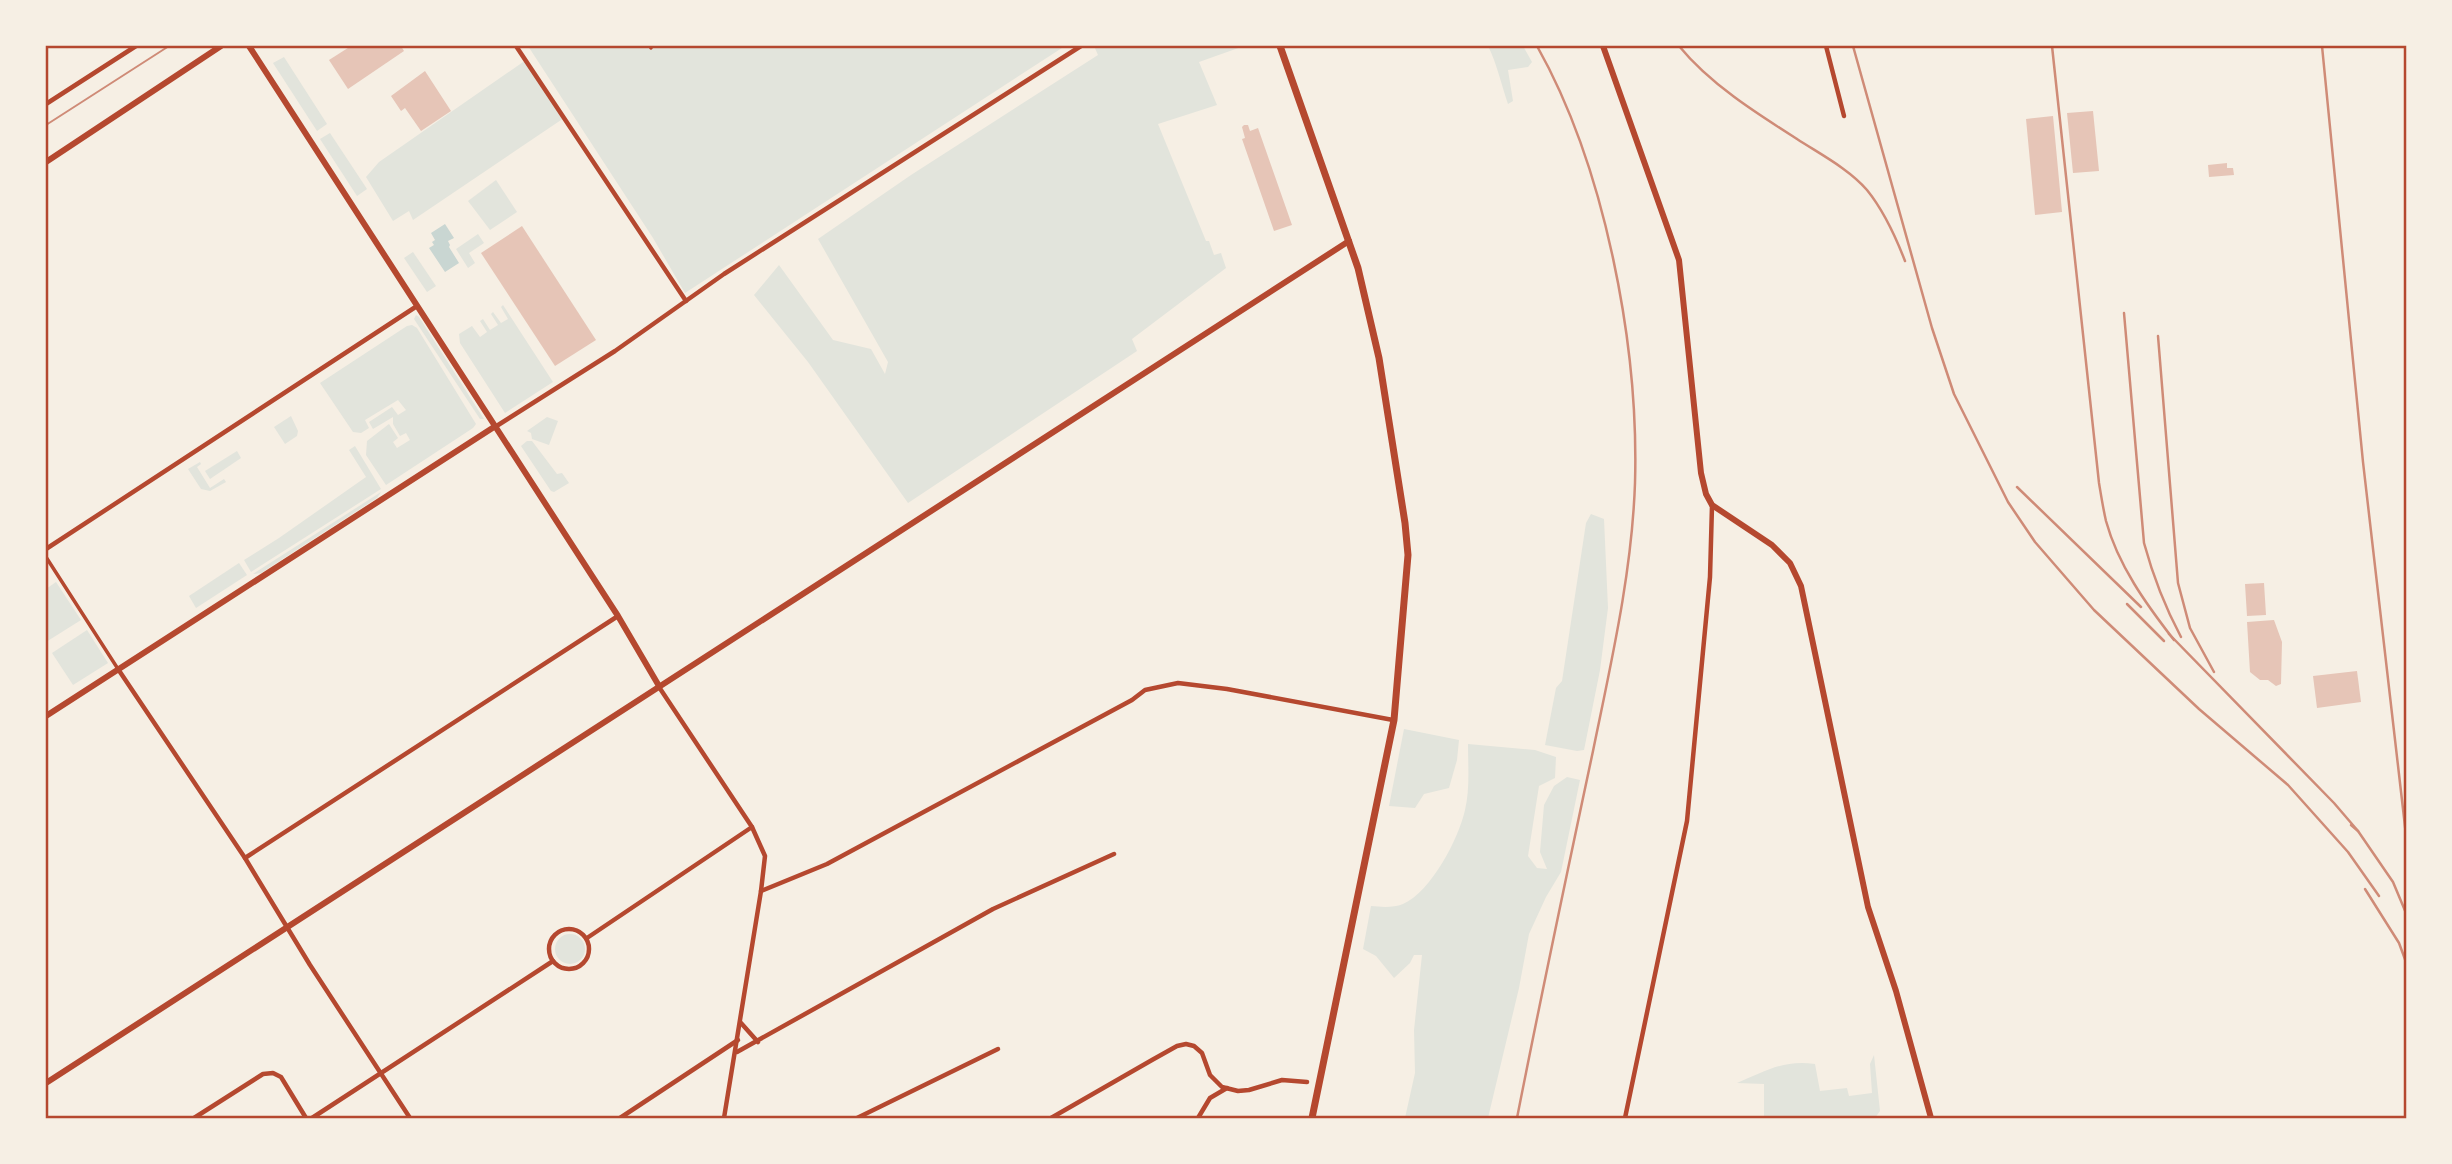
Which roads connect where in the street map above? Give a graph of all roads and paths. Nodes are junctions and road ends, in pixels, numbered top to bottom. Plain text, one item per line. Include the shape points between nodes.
1 (136, 46) edge
2 (221, 46) edge
3 (249, 46) edge
4 (516, 46) edge
5 (1081, 46) edge
6 (1280, 46) edge
7 (1603, 46) edge
8 (1826, 46) edge
9 (46, 104) edge
10 (1844, 116) dead end
11 (46, 162) edge
12 (1349, 241) junction
13 (686, 301) junction
14 (416, 306) junction
15 (494, 427) junction
16 (1712, 505) junction
17 (46, 549) edge
18 (46, 557) edge
19 (618, 616) junction
20 (118, 669) junction
21 (659, 686) junction
22 (46, 716) edge
23 (1394, 720) junction
24 (752, 827) junction
25 (1114, 854) dead end
26 (245, 858) junction
27 (761, 891) junction
28 (288, 926) junction
29 (587, 938) junction
30 (553, 961) junction
31 (741, 1022) junction
32 (738, 1040) junction
33 (758, 1042) junction
34 (998, 1049) dead end
35 (736, 1053) junction
36 (381, 1073) junction
37 (1307, 1082) dead end
38 (46, 1083) edge
39 (1227, 1088) junction
40 (194, 1118) edge
41 (306, 1118) edge
42 (312, 1118) edge
43 (410, 1118) edge
44 (620, 1118) edge
45 (724, 1118) edge
46 (857, 1118) edge
47 (1051, 1118) edge
48 (1198, 1118) edge
49 (1312, 1118) edge
50 (1625, 1118) edge
51 (1931, 1118) edge

1 - 9 street
2 - 11 street
3 - 14 street
4 - 13 street
5 - 13 street
6 - 12 main road
7 - 16 street via 1679,260 1702,473
8 - 10 street
12 - 21 street
12 - 23 main road via 1379,358 1405,523 1407,586
13 - 15 street
14 - 15 street
14 - 17 street
15 - 19 street
15 - 20 street
16 - 50 street via 1710,577 1687,821
16 - 51 street via 1772,545 1790,563 1801,586 1868,907
18 - 20 street
19 - 21 street
19 - 26 street
20 - 22 street
20 - 26 street
21 - 24 street
21 - 28 street
23 - 27 street via 1178,683 1145,690 827,864
23 - 49 main road
24 - 27 street via 765,856
24 - 29 street
25 - 33 street via 993,909
26 - 28 street
27 - 31 street
28 - 36 street
28 - 38 street
29 - 30 street via 588,958 578,968 564,969
29 - 30 street via 570,928 558,932 550,943
30 - 36 street
31 - 32 street
31 - 33 street
32 - 35 street
32 - 44 street
33 - 35 street
34 - 46 street
35 - 45 street
36 - 42 street
36 - 43 street
37 - 39 street via 1282,1080 1249,1090
39 - 47 street via 1210,1075 1202,1053 1186,1044
39 - 48 street via 1210,1098
40 - 41 street via 263,1074 273,1073 281,1077

